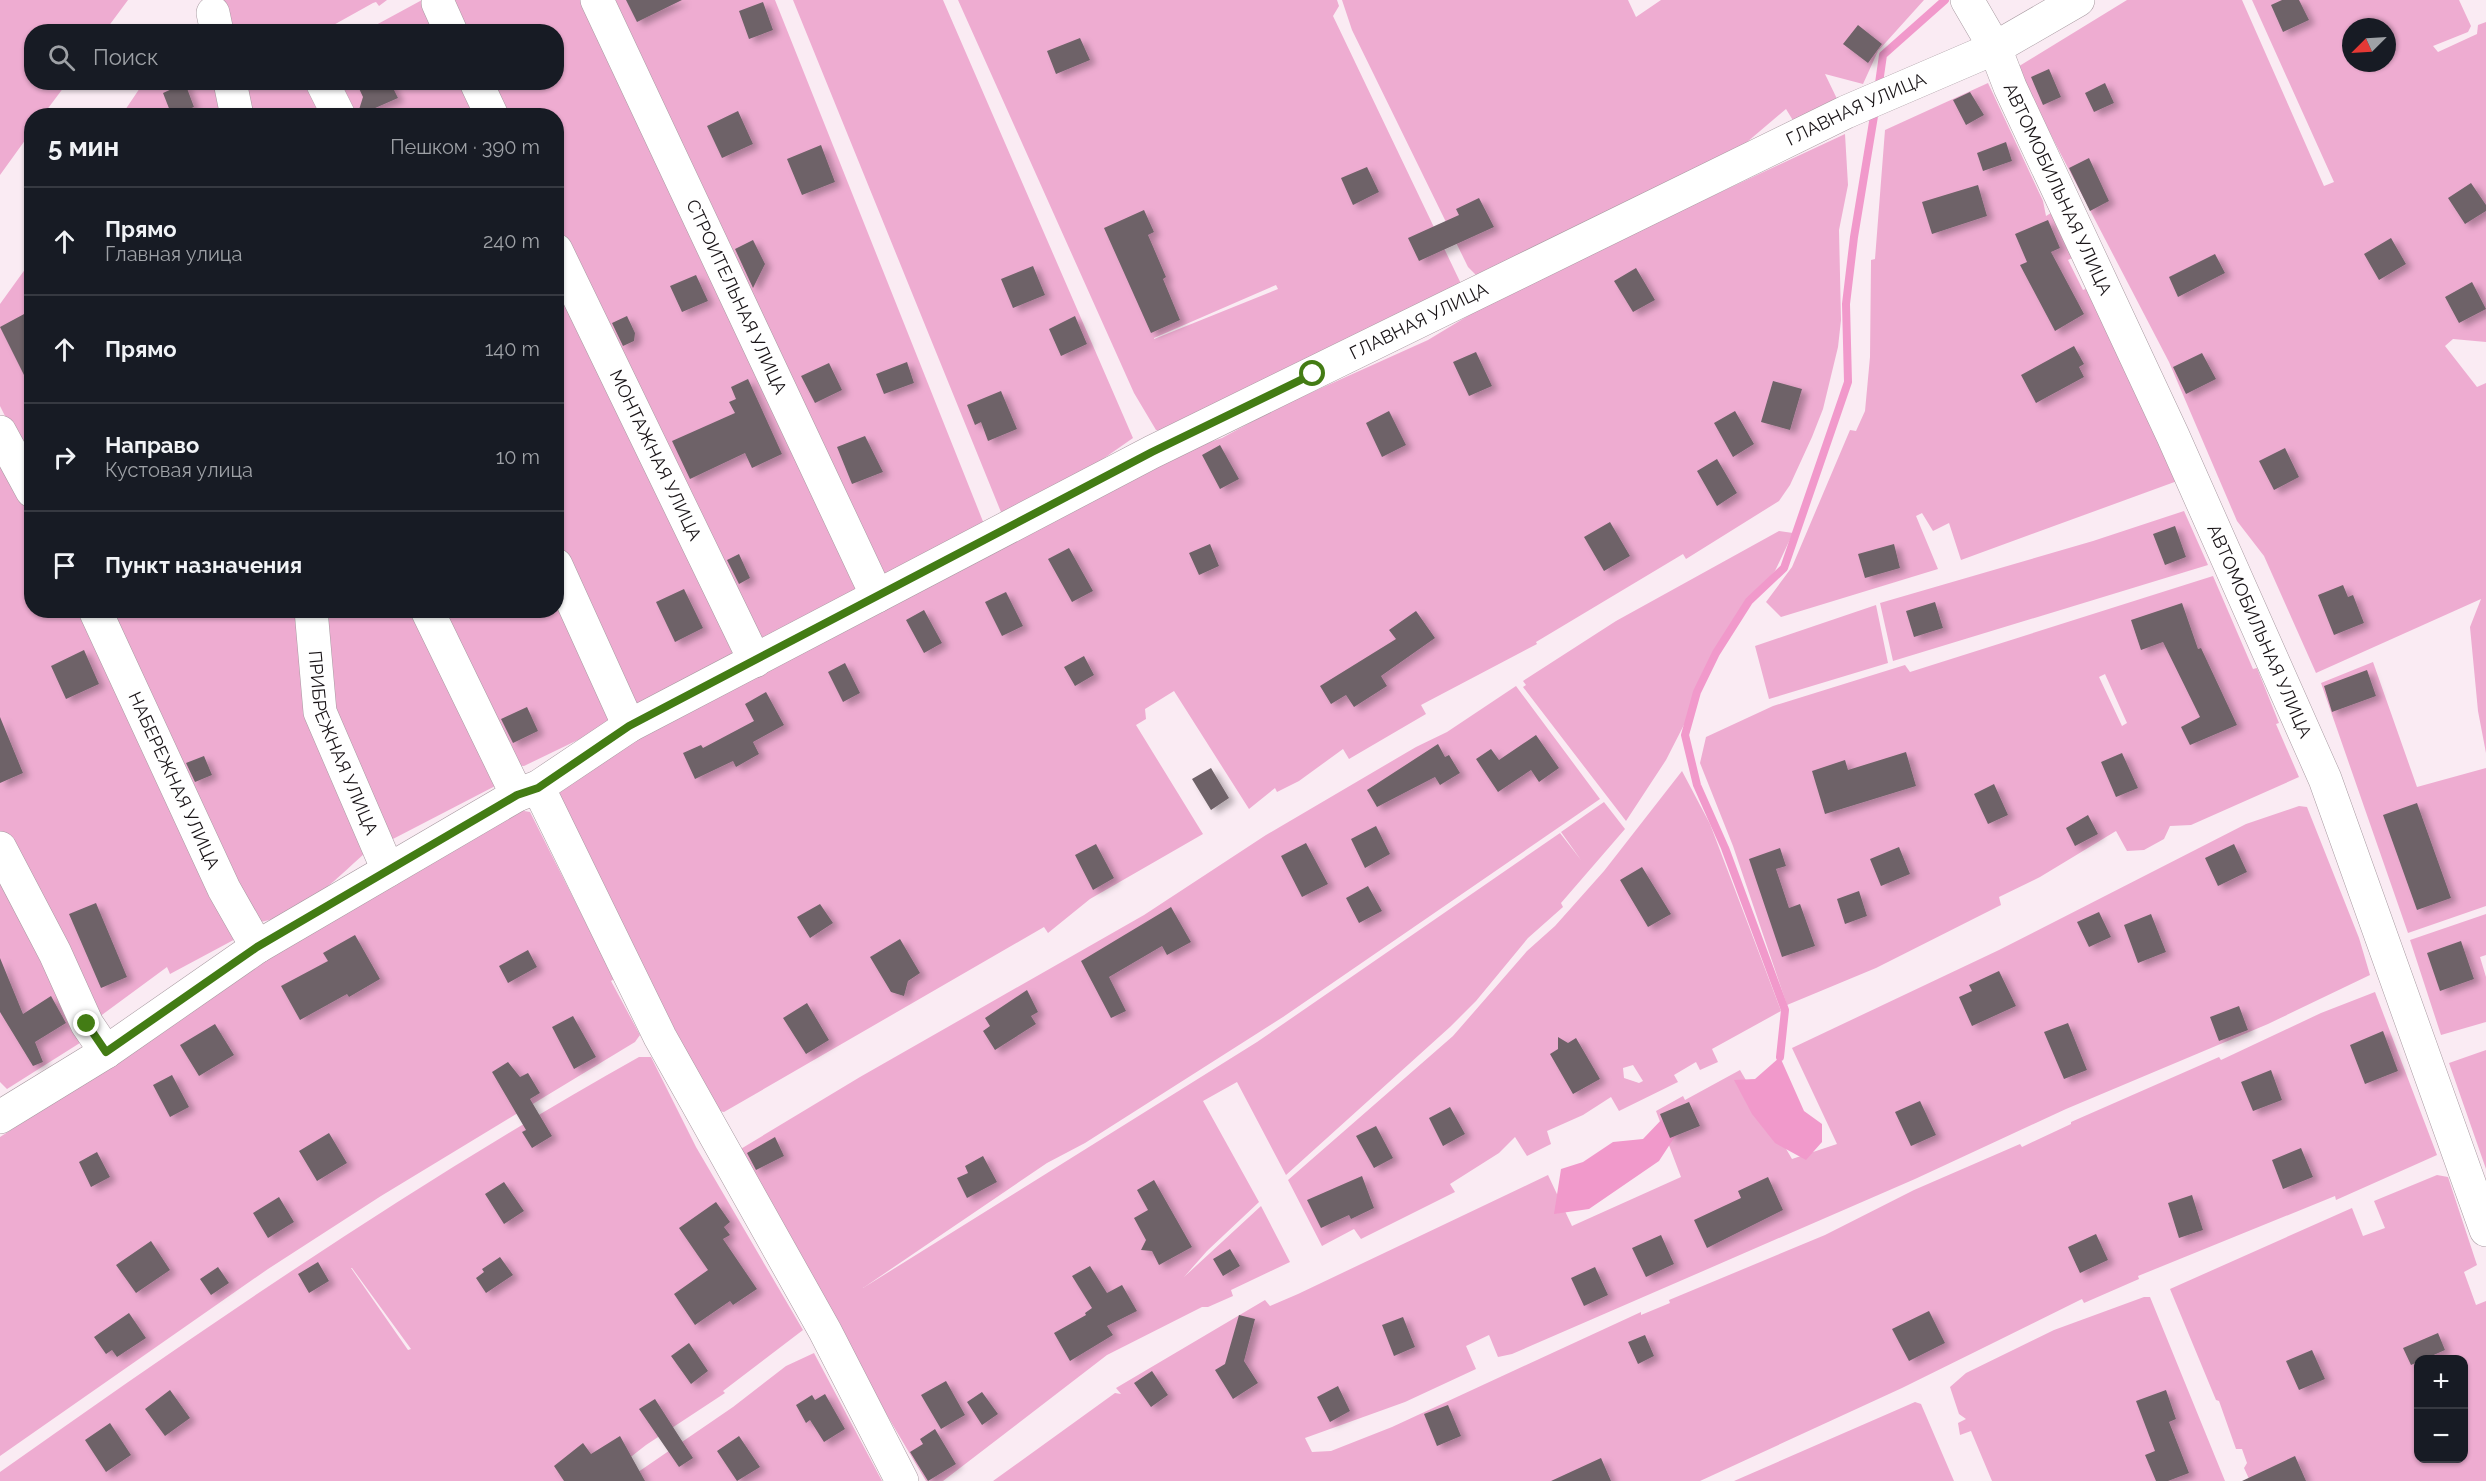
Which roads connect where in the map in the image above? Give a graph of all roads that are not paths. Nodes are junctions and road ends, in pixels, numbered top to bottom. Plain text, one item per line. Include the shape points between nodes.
1 (597, 0) edge
2 (1967, 0) edge
3 (2078, 0) edge
4 (1995, 48) junction
5 (232, 90) edge
6 (326, 90) edge
7 (480, 90) edge
8 (235, 108) edge
9 (335, 108) edge
10 (488, 108) edge
11 (564, 267) edge
12 (0, 432) edge
13 (24, 476) edge
14 (564, 583) edge
15 (877, 596) junction
16 (99, 618) edge
17 (312, 618) edge
18 (431, 618) edge
19 (755, 661) junction
20 (629, 726) junction
21 (527, 791) junction
22 (0, 848) edge
23 (388, 870) junction
24 (257, 947) junction
25 (106, 1052) junction
26 (3, 1109) edge
27 (2486, 1230) edge
28 (902, 1481) edge

1 - 15 street, СТРОИТЕЛЬНАЯ УЛИЦА
2 - 4 street, АВТОМОБИЛЬНАЯ УЛИЦА
3 - 4 street, ГЛАВНАЯ УЛИЦА
4 - 15 street, ГЛАВНАЯ УЛИЦА via 1846,112 1152,452
4 - 27 street, АВТОМОБИЛЬНАЯ УЛИЦА via 2325,779
5 - 8 street
6 - 9 street
7 - 10 street
11 - 19 street, МОНТАЖНАЯ УЛИЦА
12 - 13 street
14 - 20 street
15 - 19 street, ГЛАВНАЯ УЛИЦА
16 - 24 street, НАБЕРЕЖНАЯ УЛИЦА via 224,889
17 - 23 street, ПРИБРЕЖНАЯ УЛИЦА via 320,712
18 - 21 street
19 - 20 street, ГЛАВНАЯ УЛИЦА
20 - 21 street, ГЛАВНАЯ УЛИЦА
21 - 23 street, ГЛАВНАЯ УЛИЦА
21 - 28 street via 825,1331
22 - 25 street via 87,1024
23 - 24 street, ГЛАВНАЯ УЛИЦА
24 - 25 street, ГЛАВНАЯ УЛИЦА
25 - 26 street, ГЛАВНАЯ УЛИЦА

